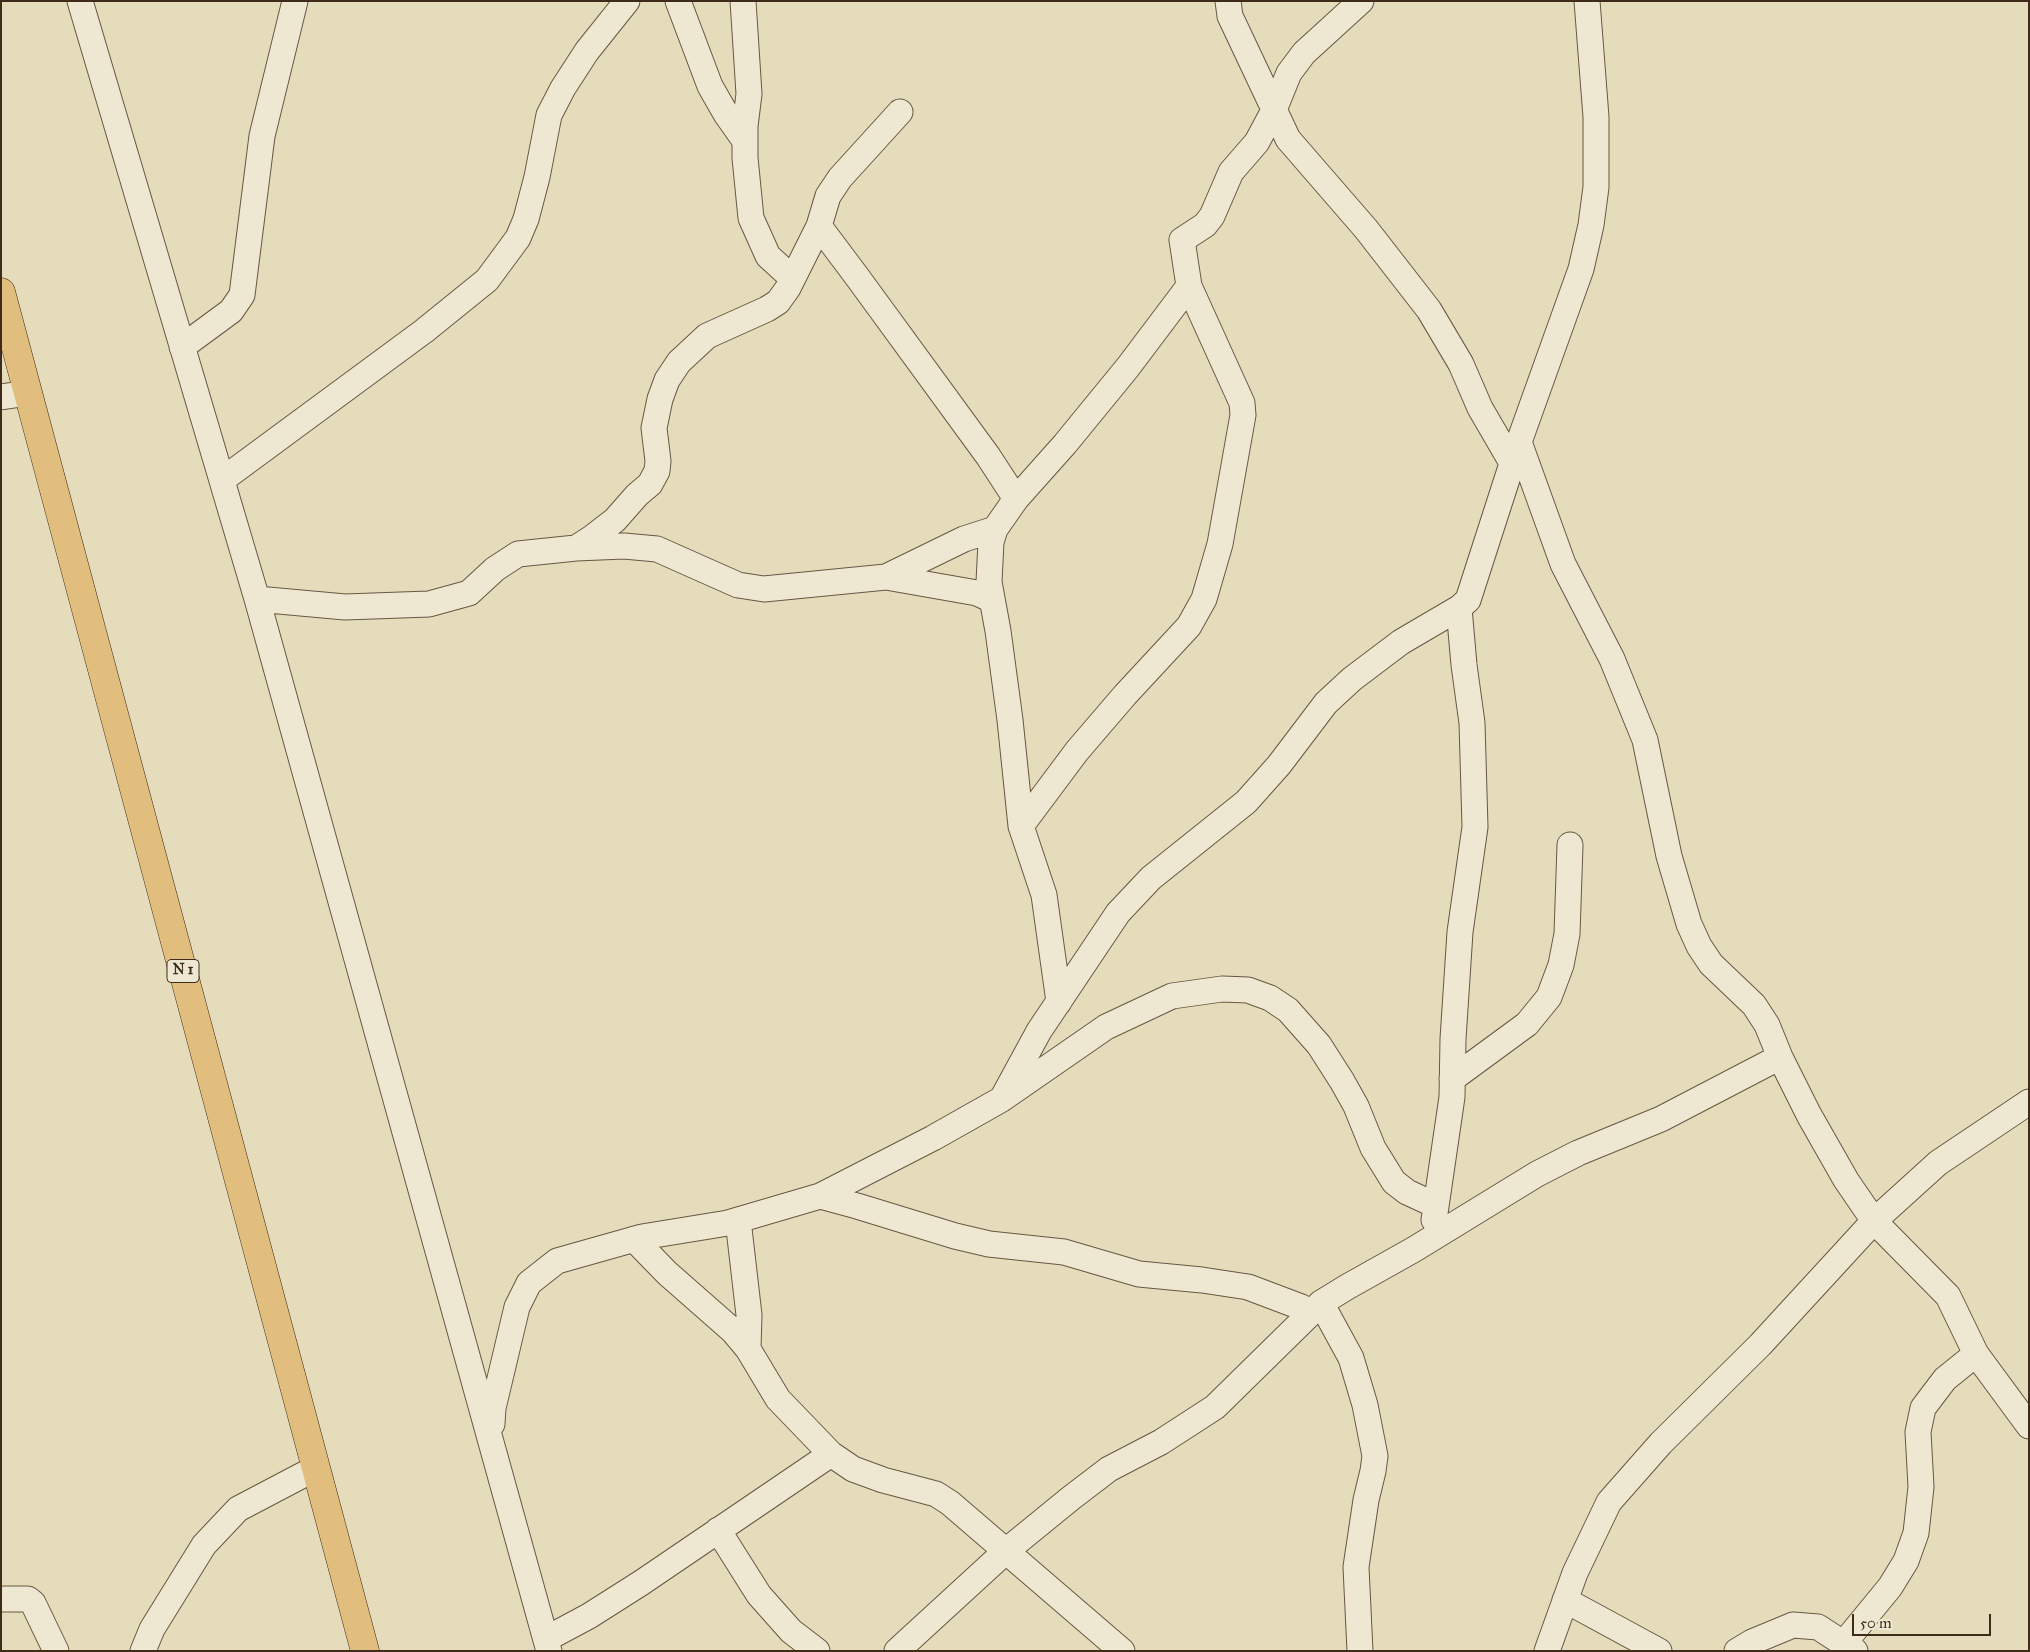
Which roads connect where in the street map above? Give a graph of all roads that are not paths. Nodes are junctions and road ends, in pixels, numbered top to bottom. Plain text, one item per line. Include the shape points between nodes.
1 (80, 1) edge
2 (295, 1) edge
3 (627, 1) edge
4 (678, 1) edge
5 (743, 1) edge
6 (1361, 1) edge
7 (1587, 1) edge
8 (1225, 6) edge
9 (1274, 110) junction
10 (900, 112) dead end
11 (745, 140) junction
12 (819, 226) junction
13 (792, 278) junction
14 (1189, 286) junction
15 (1, 292) edge
16 (182, 347) junction
17 (28, 393) junction
18 (1, 397) edge
19 (1516, 453) junction
20 (222, 480) junction
21 (1016, 498) junction
22 (995, 529) junction
23 (576, 548) junction
24 (886, 577) junction
25 (258, 599) junction
26 (992, 600) junction
27 (1459, 608) junction
28 (1021, 826) junction
29 (1570, 845) dead end
30 (1059, 1002) junction
31 (1780, 1058) junction
32 (1452, 1079) junction
33 (1002, 1099) junction
34 (2029, 1102) edge
35 (820, 1196) junction
36 (1435, 1205) junction
37 (738, 1220) junction
38 (1874, 1221) junction
39 (634, 1239) junction
40 (1431, 1239) junction
41 (1316, 1307) junction
42 (748, 1349) junction
43 (1976, 1354) junction
44 (2029, 1426) edge
45 (491, 1437) junction
46 (831, 1454) junction
47 (316, 1468) junction
48 (718, 1530) junction
49 (1006, 1552) junction
50 (1, 1598) edge
51 (1565, 1600) junction
52 (547, 1645) edge
53 (1850, 1647) edge
54 (56, 1651) edge
55 (143, 1651) edge
56 (365, 1651) edge
57 (817, 1651) edge
58 (897, 1651) edge
59 (1122, 1651) edge
60 (1360, 1651) edge
61 (1547, 1651) edge
62 (1659, 1651) edge
63 (1737, 1651) edge

1 - 16 street
2 - 16 street via 262,136 242,295 231,311
3 - 20 street via 587,51 549,115 526,219 518,238 487,280
4 - 11 street via 710,86
5 - 11 street via 749,94
6 - 9 street via 1304,53 1289,73
7 - 19 street via 1596,117 1596,188 1581,269
8 - 9 street
9 - 14 street via 1257,142 1231,172 1205,225 1182,240
9 - 19 street via 1288,139 1366,229 1430,310 1461,364 1480,408
10 - 12 street via 840,178 828,196
11 - 13 street via 751,218 768,256
12 - 13 street
12 - 21 street
13 - 23 street via 778,302 707,336 679,362 666,380 660,399 654,428 657,471 650,484 615,520
14 - 21 street via 1116,382
14 - 28 street via 1242,402 1243,415 1220,544 1204,599 1189,626 1124,695
15 - 17 highway, N 1
16 - 20 street
17 - 18 street
17 - 47 highway, N 1
19 - 27 street via 1468,600
19 - 31 street via 1563,564 1612,659 1645,740 1669,856 1689,924 1711,964 1754,1005 1767,1025
20 - 25 street
21 - 22 street
22 - 24 street via 964,539
22 - 26 street via 991,542 989,582
23 - 24 street via 657,548 738,585 764,589
23 - 25 street via 518,554 495,569 469,594 429,604 345,607
24 - 26 street via 977,593
25 - 45 street
26 - 28 street via 1009,710
27 - 30 street via 1402,642 1326,702 1279,765 1246,802 1150,878 1118,913
27 - 32 street via 1472,723 1475,827 1460,932
28 - 30 street via 1044,895
29 - 32 street via 1567,934 1561,965 1548,997 1527,1024
30 - 33 street via 1039,1031
31 - 38 street via 1809,1115
31 - 40 street via 1661,1118 1537,1174
32 - 36 street
33 - 35 street
33 - 36 street via 1106,1027 1172,996 1222,989 1248,990 1270,998 1288,1010 1319,1045 1356,1106 1373,1148 1394,1182
34 - 38 street via 1938,1163
35 - 37 street
35 - 41 street via 990,1244 1064,1252 1139,1274 1248,1287 1301,1306
36 - 40 street
37 - 39 street
37 - 42 street via 749,1315
38 - 43 street via 1948,1296
38 - 51 street via 1760,1345 1661,1443 1609,1502
39 - 42 street via 733,1331
39 - 45 street via 557,1262 529,1283 517,1307 506,1350 493,1408
40 - 41 street
41 - 49 street via 1214,1407 1161,1442 1110,1469
41 - 60 street via 1351,1358 1375,1456 1356,1567
42 - 46 street via 778,1399
43 - 44 street
43 - 53 street via 1945,1380 1923,1408 1918,1432 1921,1488 1916,1533 1906,1561
45 - 52 street
46 - 48 street
46 - 49 street via 883,1480 936,1494
47 - 55 street via 238,1509 204,1545 152,1629
47 - 56 highway, N 1
48 - 52 street
48 - 57 street via 759,1595 791,1631
49 - 58 street
49 - 59 street
50 - 54 street via 28,1599
51 - 61 street
51 - 62 street
53 - 63 street via 1818,1627 1793,1625

